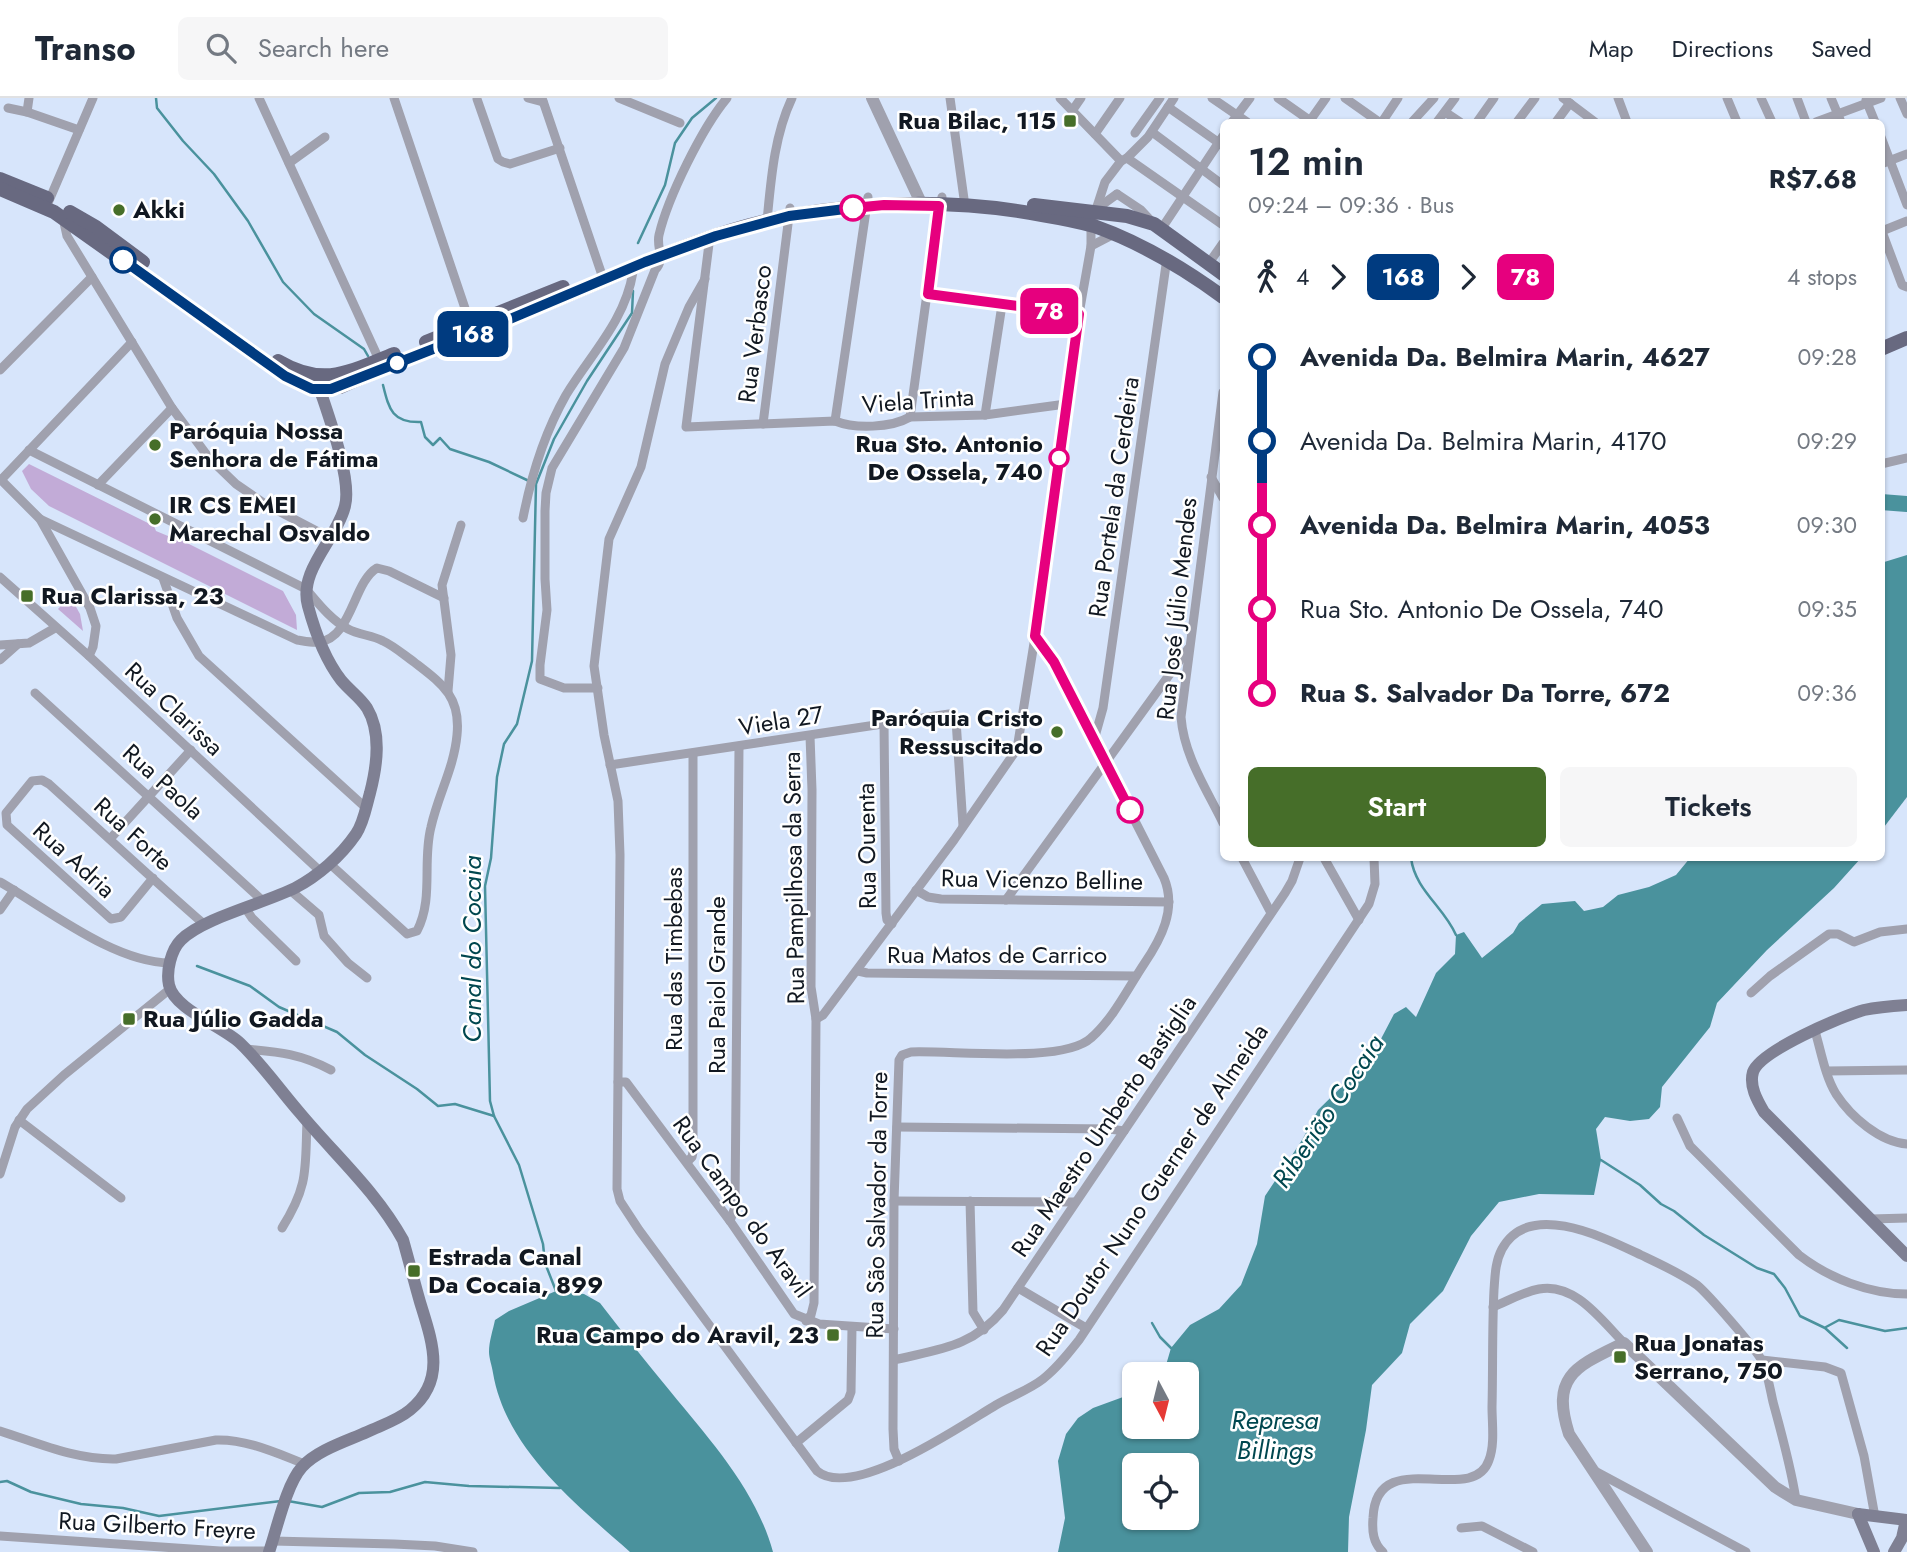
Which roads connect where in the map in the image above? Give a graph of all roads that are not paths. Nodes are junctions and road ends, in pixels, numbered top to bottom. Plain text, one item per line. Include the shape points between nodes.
1 (29, 98) edge
2 (93, 98) edge
3 (259, 98) edge
4 (394, 98) edge
5 (528, 98) edge
6 (619, 98) edge
7 (726, 98) edge
8 (792, 98) edge
9 (872, 98) edge
10 (950, 98) edge
11 (1060, 98) edge
12 (1081, 98) edge
13 (1120, 98) edge
14 (1212, 98) edge
15 (1250, 98) edge
16 (1278, 98) edge
17 (1326, 98) edge
18 (1345, 98) edge
19 (1398, 98) edge
20 (1434, 98) edge
21 (1455, 98) edge
22 (1494, 98) edge
23 (1535, 98) edge
24 (1618, 98) edge
25 (1727, 98) edge
26 (1761, 98) edge
27 (1797, 98) edge
28 (1831, 98) edge
29 (1881, 98) edge
30 (1900, 98) edge
31 (477, 99) edge
32 (542, 100) edge
33 (1155, 100) edge
34 (1867, 100) edge
35 (1566, 101) edge
36 (1171, 102) edge
37 (8, 108) dead end
38 (1072, 111) junction
39 (27, 112) junction
40 (1445, 112) junction
41 (1907, 114) edge
42 (1839, 118) edge
43 (1235, 119) edge
44 (1306, 119) edge
45 (1312, 119) edge
46 (1376, 119) edge
47 (1383, 119) edge
48 (1415, 119) edge
49 (1439, 119) edge
50 (1456, 119) edge
51 (1479, 119) edge
52 (1519, 119) edge
53 (1557, 119) edge
54 (1591, 119) edge
55 (1626, 119) edge
56 (1736, 119) edge
57 (1771, 119) edge
58 (1805, 119) edge
59 (1874, 119) edge
60 (680, 123) dead end
61 (79, 130) junction
62 (1152, 132) junction
63 (1135, 133) dead end
64 (1095, 134) junction
65 (325, 137) dead end
66 (1220, 139) edge
67 (1220, 144) edge
68 (560, 148) junction
69 (1907, 154) edge
70 (1124, 160) junction
71 (289, 163) junction
72 (1886, 163) edge
73 (1200, 169) junction
74 (1113, 172) junction
75 (0, 179) edge
76 (1220, 182) edge
77 (0, 189) edge
78 (1117, 194) junction
79 (915, 197) junction
80 (1182, 197) junction
81 (940, 201) junction
82 (965, 201) junction
83 (868, 202) junction
84 (48, 203) junction
85 (1907, 205) edge
86 (789, 212) junction
87 (767, 216) junction
88 (1092, 218) junction
89 (67, 220) junction
90 (1907, 221) edge
91 (1220, 223) edge
92 (1158, 226) junction
93 (1885, 229) edge
94 (1114, 234) junction
95 (710, 235) junction
96 (1885, 238) edge
97 (1091, 246) junction
98 (1220, 247) edge
99 (659, 251) junction
100 (1167, 258) junction
101 (1209, 263) junction
102 (630, 267) junction
103 (654, 270) junction
104 (1220, 272) edge
105 (92, 277) junction
106 (602, 277) junction
107 (705, 279) junction
108 (1907, 287) edge
109 (928, 294) junction
110 (1220, 295) edge
111 (1002, 305) junction
112 (1079, 314) junction
113 (472, 328) junction
114 (1907, 338) edge
115 (132, 342) junction
116 (1885, 347) edge
117 (382, 364) junction
118 (0, 370) edge
119 (341, 373) junction
120 (326, 389) junction
121 (1066, 404) junction
122 (172, 408) junction
123 (1220, 413) edge
124 (985, 415) junction
125 (910, 417) junction
126 (835, 421) junction
127 (763, 424) junction
128 (29, 450) junction
129 (1907, 458) edge
130 (1885, 463) edge
131 (1211, 477) junction
132 (1, 479) edge
133 (98, 485) junction
134 (1220, 493) edge
135 (523, 518) dead end
136 (40, 519) junction
137 (461, 525) dead end
138 (330, 538) junction
139 (0, 577) edge
140 (163, 578) junction
141 (306, 589) junction
142 (444, 598) junction
143 (342, 625) junction
144 (55, 628) junction
145 (1035, 636) junction
146 (319, 643) junction
147 (19, 644) junction
148 (0, 645) edge
149 (1188, 648) junction
150 (89, 656) junction
151 (0, 660) edge
152 (598, 688) junction
153 (448, 691) junction
154 (35, 693) dead end
155 (884, 723) junction
156 (810, 736) junction
157 (1094, 740) junction
158 (739, 747) junction
159 (191, 750) junction
160 (693, 754) junction
161 (1104, 763) junction
162 (610, 765) junction
163 (33, 781) joint
164 (150, 795) junction
165 (366, 808) junction
166 (1220, 816) edge
167 (963, 826) junction
168 (110, 839) junction
169 (1244, 861) edge
170 (1299, 861) edge
171 (1326, 861) edge
172 (1374, 861) edge
173 (325, 867) junction
174 (153, 878) junction
175 (0, 882) edge
176 (14, 890) junction
177 (290, 890) junction
178 (916, 890) junction
179 (1006, 900) junction
180 (263, 901) junction
181 (1169, 902) junction
182 (246, 909) junction
183 (0, 910) edge
184 (1271, 913) junction
185 (1359, 920) junction
186 (891, 924) junction
187 (205, 925) junction
188 (1907, 929) edge
189 (296, 961) dead end
190 (152, 963) junction
191 (170, 963) junction
192 (858, 971) junction
193 (1136, 976) junction
194 (367, 978) dead end
195 (169, 984) junction
196 (1751, 993) dead end
197 (1907, 1005) edge
198 (816, 1019) junction
199 (1815, 1031) junction
200 (246, 1049) junction
201 (331, 1069) dead end
202 (1907, 1070) edge
203 (1828, 1071) junction
204 (618, 1082) junction
205 (1677, 1118) dead end
206 (19, 1119) junction
207 (307, 1121) junction
208 (897, 1127) junction
209 (1124, 1131) junction
210 (1907, 1144) edge
211 (687, 1162) junction
212 (0, 1174) edge
213 (121, 1198) dead end
214 (894, 1201) junction
215 (971, 1201) junction
216 (1075, 1202) junction
217 (1907, 1218) edge
218 (1871, 1219) junction
219 (730, 1221) junction
220 (282, 1228) dead end
221 (1907, 1256) edge
222 (1018, 1288) junction
223 (1907, 1294) edge
224 (1493, 1307) junction
225 (806, 1321) junction
226 (852, 1326) junction
227 (1086, 1328) junction
228 (894, 1329) junction
229 (984, 1329) junction
230 (1624, 1343) junction
231 (894, 1360) junction
232 (1762, 1360) junction
233 (0, 1431) edge
234 (796, 1443) junction
235 (899, 1461) junction
236 (305, 1464) junction
237 (1592, 1470) junction
238 (1796, 1500) junction
239 (1857, 1514) junction
240 (1875, 1517) junction
241 (1907, 1520) edge
242 (1461, 1528) dead end
243 (0, 1536) edge
244 (270, 1548) edge
245 (1898, 1550) edge
246 (472, 1552) edge
247 (1383, 1552) edge
248 (1533, 1552) edge
249 (1647, 1552) edge
250 (1746, 1552) edge
251 (1874, 1552) edge

1 - 39 street
2 - 61 street
3 - 71 street
4 - 113 street
5 - 32 street
6 - 60 street
7 - 99 street via 680,183 660,232
8 - 87 street via 782,124
9 - 79 street
10 - 82 street
11 - 38 street
12 - 38 street
13 - 64 street
14 - 43 street
15 - 43 street
16 - 44 street
17 - 45 street
18 - 46 street
19 - 47 street
20 - 48 street
21 - 40 street
22 - 51 street
23 - 52 street
24 - 55 street
25 - 56 street
26 - 57 street
27 - 58 street
28 - 42 street
29 - 34 street
30 - 41 street
31 - 68 street via 503,162 510,164
32 - 68 street
33 - 63 street
34 - 42 street
34 - 59 street
35 - 53 street
35 - 54 street
36 - 62 street
36 - 66 street
37 - 39 street
38 - 64 street
39 - 61 street
40 - 49 street
40 - 50 street
61 - 84 street
62 - 70 street
62 - 73 street
64 - 70 street
65 - 71 street
67 - 73 street
68 - 106 street
69 - 72 street
70 - 74 street
70 - 80 street
71 - 117 street
72 - 85 street
73 - 76 street
73 - 80 street
74 - 78 street
74 - 88 street
75 - 84 main road
77 - 84 main road
78 - 88 street
78 - 92 street
79 - 81 main road
79 - 83 main road
80 - 91 street
80 - 92 street
81 - 82 main road
81 - 109 street
82 - 88 main road
83 - 86 main road
83 - 126 street
84 - 89 main road
86 - 87 main road
86 - 127 street, Rua Verbasco
87 - 95 main road
88 - 92 main road via 1127,216
88 - 94 main road
88 - 97 street
89 - 105 street via 67,236
89 - 119 main road via 96,227 287,366 315,377
89 - 120 main road via 285,376 312,389
90 - 93 street
92 - 101 main road
94 - 97 street
94 - 100 main road
95 - 99 main road
95 - 107 street
96 - 108 street via 1902,285
97 - 112 street
98 - 101 street
99 - 102 main road
99 - 103 street via 659,265
100 - 110 main road
100 - 157 street, Rua Portela da Cerdeira via 1103,708
101 - 104 main road
102 - 103 street
102 - 106 main road
102 - 135 street via 628,298 559,410 531,479
103 - 152 street via 624,348 552,468 546,493 547,610 539,675 551,685
105 - 115 street
105 - 118 street
106 - 113 main road
107 - 127 street, Viela Trinta via 685,426
107 - 152 street, Rua Doutor Nuno Guerner de Almeida via 666,364 641,467 609,539 594,666
109 - 111 street
109 - 125 street
111 - 112 street
111 - 124 street
112 - 121 street
113 - 117 main road
114 - 116 main road
115 - 122 street
115 - 128 street
117 - 119 main road
117 - 120 main road
119 - 120 main road via 325,384
120 - 138 main road via 326,409 347,498
121 - 124 street, Viela Trinta
121 - 145 street
122 - 133 street
122 - 138 street via 208,458 236,484
123 - 131 street, Rua José Júlio Mendes
124 - 125 street, Viela Trinta
125 - 126 street, Viela Trinta via 886,424
126 - 127 street, Viela Trinta
128 - 132 street
128 - 133 street
129 - 130 street
131 - 134 street
131 - 149 street, Rua José Júlio Mendes
132 - 136 street
133 - 141 street
136 - 140 street
136 - 150 street via 93,615 96,626
137 - 142 street via 443,582
138 - 141 main road
139 - 144 street, Rua Clarissa
140 - 146 street via 297,640
140 - 165 street via 177,618 199,656
141 - 143 street
141 - 146 main road
142 - 143 street via 377,568
142 - 153 street via 452,655
143 - 146 street
143 - 153 street via 385,642
144 - 147 street
144 - 150 street, Rua Clarissa
145 - 157 street via 1054,662
145 - 167 street via 1017,749
146 - 165 main road via 373,722 377,761
147 - 148 street
147 - 151 street
149 - 161 street
149 - 166 street, Rua José Júlio Mendes via 1181,708 1185,744
150 - 159 street, Rua Clarissa
152 - 162 street, Rua Doutor Nuno Guerner de Almeida
153 - 173 street, Rua Clarissa via 456,712 457,737 430,831 426,902 417,931 407,934
154 - 164 street, Rua Paola
155 - 156 street, Viela 27
155 - 167 street, Viela 27 via 953,715
155 - 186 street, Rua Ourenta via 886,913
156 - 158 street, Viela 27
156 - 198 street, Rua Pampilhosa da Serra via 811,987
157 - 161 street
158 - 160 street, Viela 27
158 - 219 street, Rua Paiol Grande via 735,1207
159 - 164 street
159 - 173 street, Rua Clarissa
160 - 162 street, Viela 27
160 - 211 street, Rua das Timbebas via 693,1152
161 - 179 street
161 - 181 street via 1164,878
162 - 204 street, Rua Doutor Nuno Guerner de Almeida via 618,802 620,855
163 - 168 street, Rua Forte via 49,784
163 - 174 street, Rua Adria via 6,813 7,825 104,914 111,919 121,917
164 - 168 street
164 - 180 street, Rua Paola
165 - 173 main road via 356,833
167 - 178 street
168 - 174 street, Rua Forte
169 - 184 street
170 - 184 street, Rua Maestro Umberto Bastiglia via 1290,886
171 - 185 street
172 - 185 street, Rua Doutor Nuno Guerner de Almeida via 1371,901
173 - 177 main road
174 - 187 street, Rua Forte
175 - 176 street
176 - 183 street
176 - 190 street via 100,942
177 - 180 main road
177 - 194 street via 319,915 324,936
178 - 179 street, Rua Vicenzo Belline via 942,899
178 - 186 street
179 - 181 street, Rua Vicenzo Belline
180 - 182 main road
181 - 193 street, Rua São Salvador da Torre via 1161,935
182 - 187 main road
182 - 189 street
184 - 209 street, Rua Maestro Umberto Bastiglia
185 - 227 street, Rua Doutor Nuno Guerner de Almeida
186 - 192 street
187 - 191 main road via 179,942
188 - 196 street via 1880,932 1854,942 1829,934
190 - 191 street
190 - 195 street
191 - 195 main road
192 - 193 street, Rua Matos de Carrico
192 - 198 street
193 - 208 street, Rua São Salvador da Torre via 1098,1030 1076,1047 1042,1053 906,1053 897,1066
195 - 200 main road via 186,1007
195 - 206 street
197 - 199 main road via 1862,1010
198 - 225 street, Rua Pampilhosa da Serra via 814,1303
199 - 203 street
199 - 218 main road via 1757,1063 1752,1074 1755,1097 1764,1112
200 - 201 street via 309,1058
200 - 207 main road
202 - 203 street
203 - 210 street via 1836,1094 1868,1127 1886,1140
204 - 211 street, Rua Campo do Aravil via 631,1087
204 - 234 street, Rua Doutor Nuno Guerner de Almeida via 620,1201
205 - 223 street via 1690,1146 1816,1268 1881,1292
206 - 212 street
206 - 213 street
207 - 220 street via 306,1177
207 - 236 main road via 363,1183 403,1240 430,1334 434,1371 422,1399 402,1416
208 - 209 street
208 - 214 street, Rua São Salvador da Torre
209 - 216 street, Rua Maestro Umberto Bastiglia
211 - 219 street, Rua Campo do Aravil
214 - 215 street
214 - 228 street, Rua São Salvador da Torre
215 - 216 street
215 - 229 street via 972,1312
216 - 222 street, Rua Maestro Umberto Bastiglia
217 - 218 street
218 - 221 main road
219 - 225 street, Rua Campo do Aravil via 794,1314
222 - 227 street
222 - 229 street, Rua Maestro Umberto Bastiglia
224 - 230 street via 1538,1289 1562,1290 1589,1307
224 - 232 street via 1496,1265 1511,1237 1545,1225 1572,1227 1699,1286
224 - 247 street via 1489,1461 1481,1471 1460,1479 1406,1480 1385,1486 1373,1508 1372,1525 1374,1541
225 - 226 street, Rua Campo do Aravil
226 - 228 street, Rua Campo do Aravil
226 - 234 street via 848,1401
227 - 235 street, Rua Doutor Nuno Guerner de Almeida via 1042,1380
228 - 231 street, Rua São Salvador da Torre
229 - 231 street, Rua Maestro Umberto Bastiglia via 964,1342
230 - 237 street via 1587,1362 1565,1384 1563,1415 1569,1434
230 - 238 street via 1775,1487
231 - 235 street, Rua São Salvador da Torre via 894,1449
232 - 238 street
232 - 240 street via 1841,1373
233 - 236 street via 84,1457 117,1459 230,1439
234 - 235 street, Rua Doutor Nuno Guerner de Almeida via 817,1471 831,1478 849,1478
236 - 244 main road
237 - 249 street
237 - 250 street
238 - 239 street
239 - 240 main road
239 - 251 main road
240 - 241 main road
241 - 245 main road
242 - 248 street via 1482,1526
243 - 244 street, Rua Gilberto Freyre via 220,1551
244 - 246 street, Rua Gilberto Freyre via 394,1544

